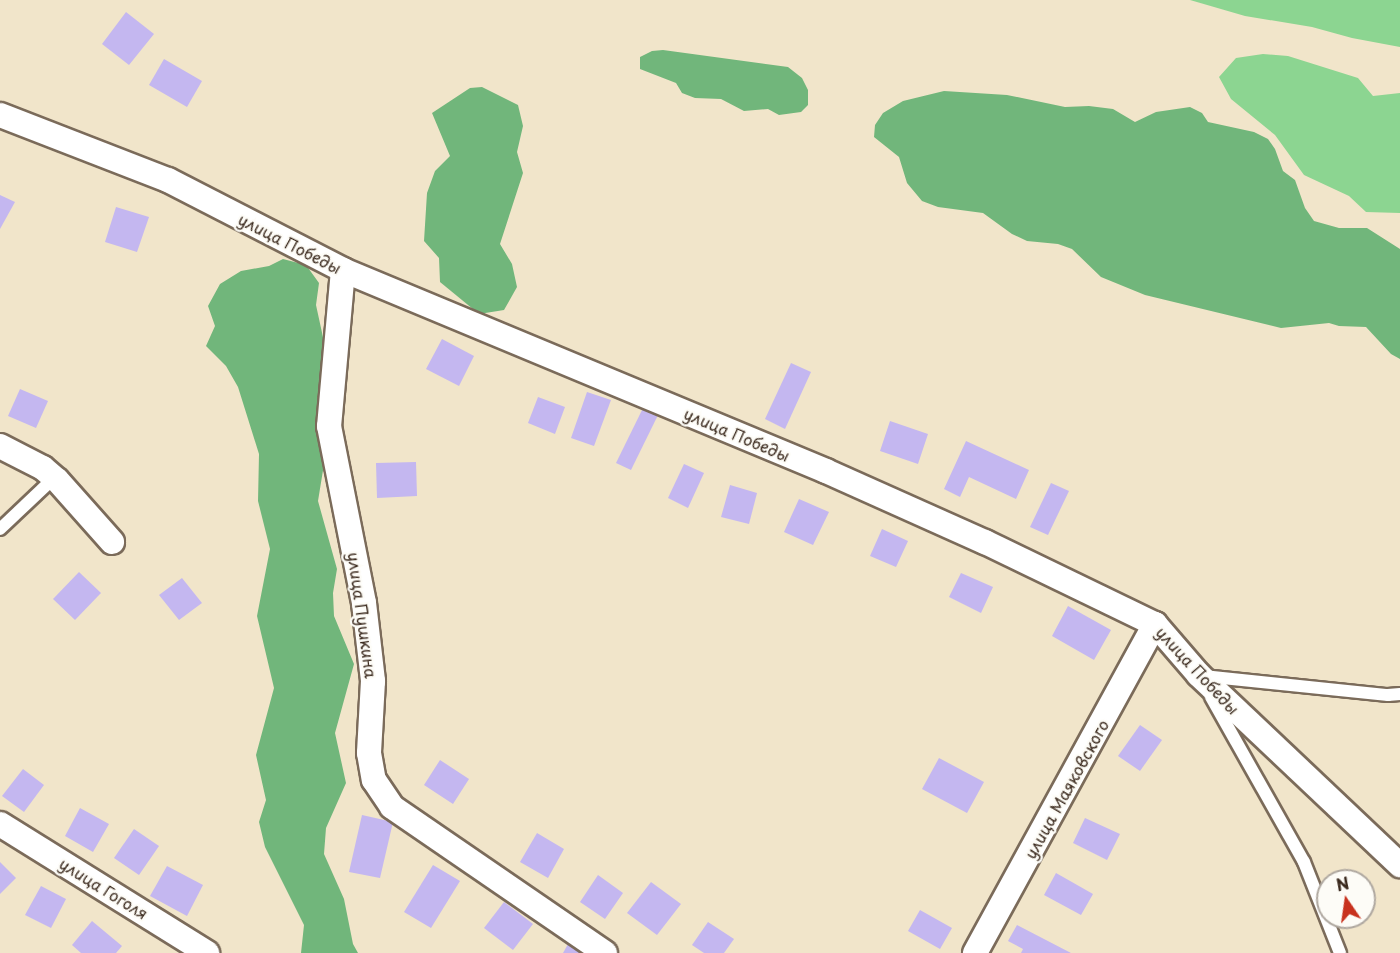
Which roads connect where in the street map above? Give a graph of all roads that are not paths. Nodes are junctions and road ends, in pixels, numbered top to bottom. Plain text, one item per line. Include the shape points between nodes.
1 (0, 115) edge
2 (343, 270) junction
3 (0, 446) edge
4 (54, 478) junction
5 (0, 529) edge
6 (112, 542) dead end
7 (1155, 624) junction
8 (1199, 675) junction
9 (1400, 694) edge
10 (0, 824) edge
11 (1400, 865) edge
12 (207, 953) edge
13 (605, 953) edge
14 (975, 953) edge
15 (1340, 953) edge

1 - 2 street, улица Победы via 168,180
2 - 7 street, улица Победы via 826,471
2 - 13 street, улица Пушкина via 329,426 364,603 374,681 369,753 374,780 392,807
3 - 4 street
4 - 5 lane
4 - 6 street
7 - 8 street, улица Победы
7 - 14 street, улица Маяковского
8 - 9 lane
8 - 11 street, улица Победы
8 - 15 lane via 1304,862
10 - 12 street, улица Гоголя

